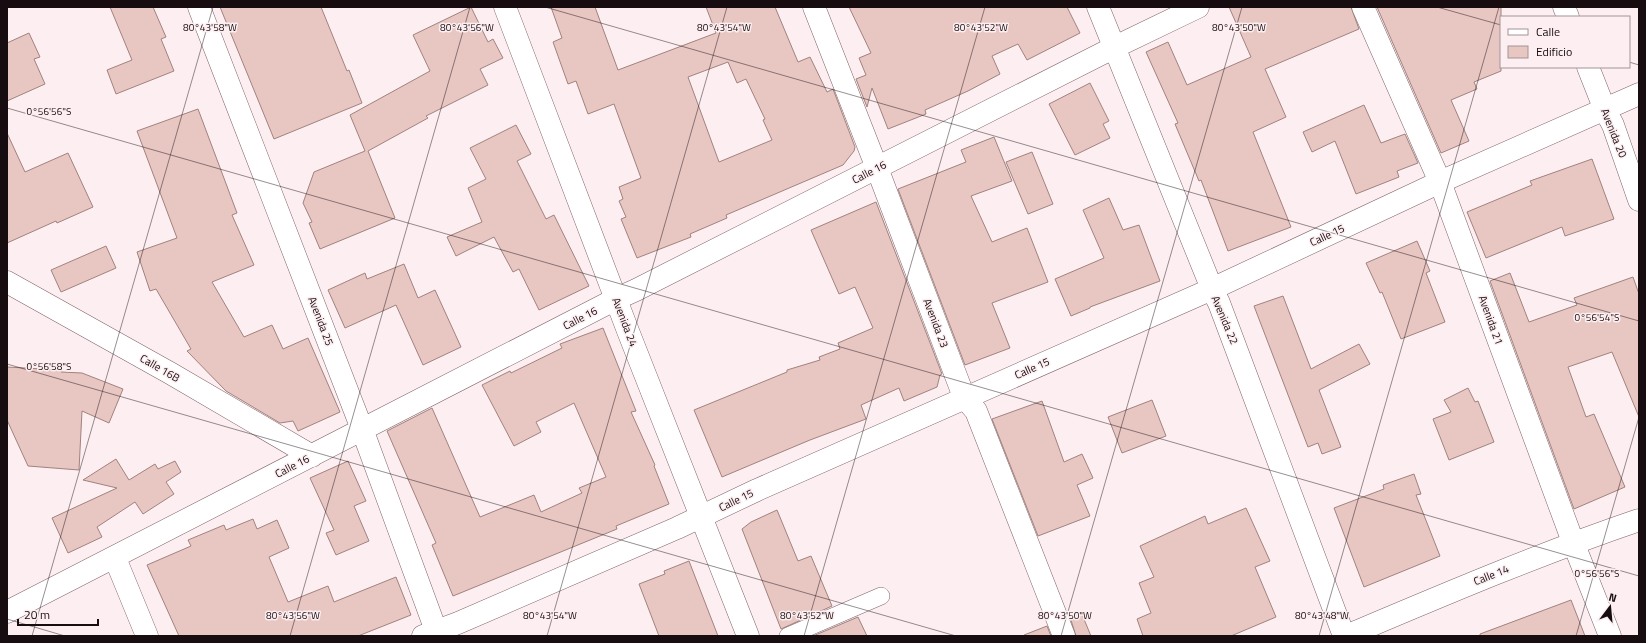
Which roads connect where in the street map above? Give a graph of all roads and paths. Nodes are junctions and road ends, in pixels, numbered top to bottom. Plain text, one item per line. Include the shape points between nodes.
1 (199, 7) edge
2 (505, 7) edge
3 (814, 7) edge
4 (1098, 7) edge
5 (1198, 7) edge
6 (1363, 7) edge
7 (1113, 48) junction
8 (1588, 68) edge
9 (1639, 94) edge
10 (1605, 110) junction
11 (877, 168) junction
12 (1440, 182) junction
13 (1639, 200) edge
14 (7, 282) edge
15 (1212, 289) junction
16 (616, 299) junction
17 (964, 397) junction
18 (362, 429) junction
19 (312, 456) junction
20 (701, 517) junction
21 (1639, 520) edge
22 (1573, 542) junction
23 (115, 558) junction
24 (882, 596) dead end
25 (7, 612) edge
26 (432, 634) edge
27 (147, 636) edge
28 (748, 636) edge
29 (788, 636) edge
30 (1064, 636) edge
31 (1345, 636) edge
32 (1610, 636) edge

1 - 18 street, Avenida 25
2 - 16 street, Avenida 24
3 - 11 street, Avenida 23
4 - 7 street, Avenida 22
5 - 7 street, Calle 16
6 - 12 street, Avenida 21
7 - 11 street, Calle 16
7 - 15 street, Avenida 22
8 - 10 street, Avenida 20
9 - 10 street, Calle 15
10 - 12 street, Calle 15
10 - 13 street, Avenida 20 via 1613,125
11 - 16 street, Calle 16
11 - 17 street, Avenida 23
12 - 15 street, Calle 15
12 - 22 street, Avenida 21
14 - 19 street, Calle 16B
15 - 17 street, Calle 15
15 - 31 street, Avenida 22
16 - 18 street, Calle 16
16 - 20 street, Avenida 24
17 - 20 street, Calle 15
17 - 30 street, Avenida 23 via 976,411
18 - 19 street, Calle 16
18 - 26 street, Avenida 25
19 - 23 street, Calle 16
20 - 26 street, Calle 15
20 - 28 street, Avenida 24
21 - 22 street, Calle 14
22 - 31 street, Calle 14
22 - 32 street, Avenida 21
23 - 25 street, Calle 16
23 - 27 street
24 - 29 street

